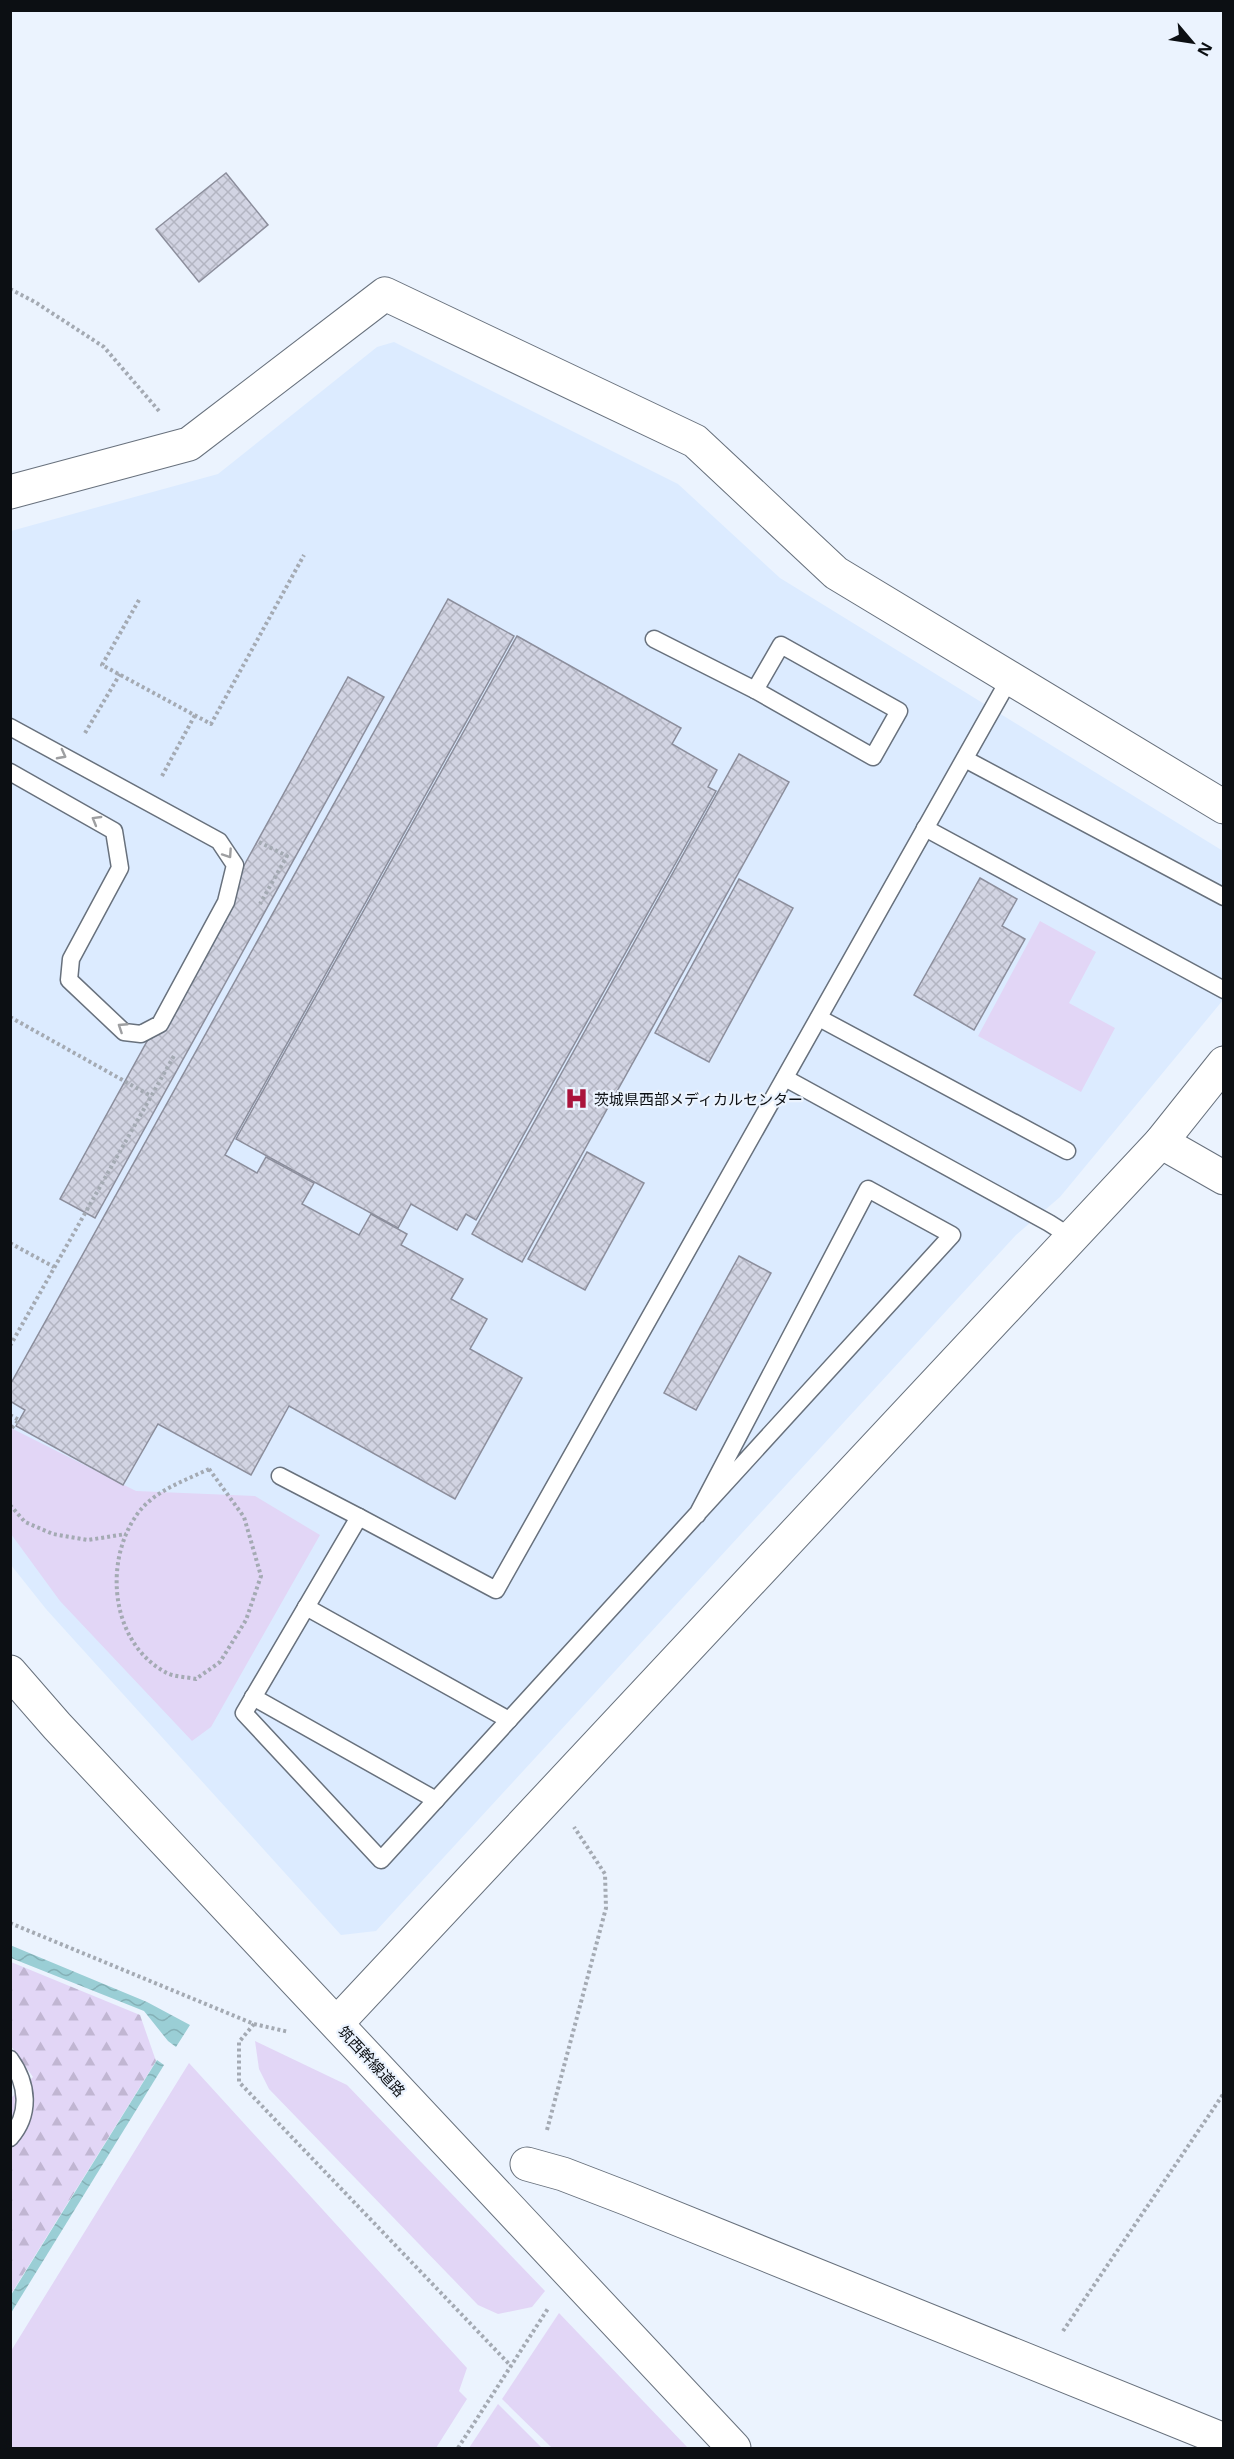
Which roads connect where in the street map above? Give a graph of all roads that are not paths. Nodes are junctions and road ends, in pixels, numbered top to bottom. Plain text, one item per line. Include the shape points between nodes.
1 (10, 492) edge
2 (654, 639) dead end
3 (1010, 678) junction
4 (755, 690) junction
5 (10, 727) edge
6 (965, 759) junction
7 (10, 772) edge
8 (1224, 807) edge
9 (926, 828) junction
10 (1224, 897) edge
11 (1224, 990) edge
12 (819, 1018) junction
13 (1224, 1064) edge
14 (785, 1078) junction
15 (1161, 1142) junction
16 (1067, 1151) dead end
17 (1224, 1178) edge
18 (1071, 1237) junction
19 (280, 1476) dead end
20 (697, 1515) junction
21 (359, 1517) junction
22 (306, 1608) junction
23 (10, 1671) edge
24 (254, 1697) junction
25 (509, 1720) junction
26 (436, 1800) junction
27 (337, 2023) junction
28 (10, 2059) edge
29 (10, 2138) edge
30 (532, 2166) road end
31 (1224, 2440) edge
32 (734, 2448) edge

1 - 3 street via 189,444 386,294 695,441 836,573
2 - 4 lane
3 - 6 lane
3 - 8 street
4 - 4 lane via 873,757 899,711 781,645
5 -> 7 lane via 219,841 235,865 226,902 160,1024 141,1034 124,1032 69,980 72,958 120,868 114,831
6 - 9 lane
6 - 10 lane
9 - 11 lane
9 - 12 lane
12 - 14 lane
12 - 16 lane
13 - 15 street
14 - 18 lane
14 - 21 lane via 496,1590
15 - 17 street
15 - 18 street
18 - 27 street
19 - 21 lane
20 - 20 lane via 768,1436 952,1234 868,1189
20 - 25 lane
21 - 22 lane
22 - 24 lane
22 - 25 lane
23 - 27 street, 筑西幹線道路
24 - 26 lane
24 - 26 lane via 244,1713 381,1860
25 - 26 lane
27 - 32 street, 筑西幹線道路
28 - 29 lane via 24,2082 24,2110
30 - 31 street via 628,2199

